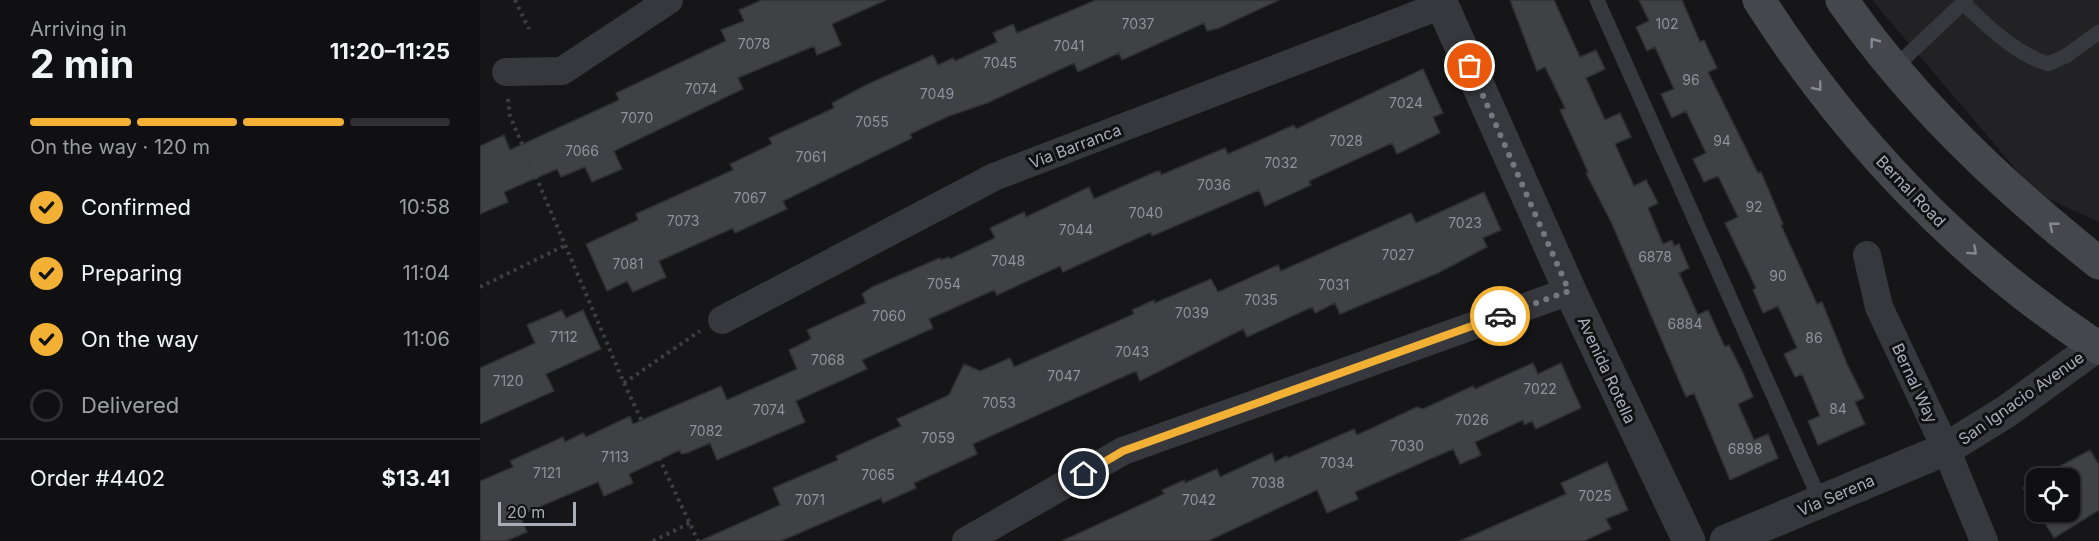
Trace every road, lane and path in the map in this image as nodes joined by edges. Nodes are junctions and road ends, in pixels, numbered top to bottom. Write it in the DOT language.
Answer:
graph roads {
  1 [pos="515,0"];
  2 [pos="669,0"];
  3 [pos="1597,0"];
  4 [pos="1759,0"];
  5 [pos="1842,0"];
  6 [pos="1964,2"];
  7 [pos="1441,3"];
  8 [pos="528,29"];
  9 [pos="2099,32"];
  10 [pos="1894,68"];
  11 [pos="506,72"];
  12 [pos="564,246"];
  13 [pos="1867,255"];
  14 [pos="2099,263"];
  15 [pos="480,287"];
  16 [pos="1569,291"];
  17 [pos="722,320"];
  18 [pos="2098,345"];
  19 [pos="624,383"];
  20 [pos="1946,449"];
  21 [pos="1821,502"];
  22 [pos="690,523"];
  23 [pos="653,541"];
  24 [pos="698,541"];
  25 [pos="966,541"];
  26 [pos="1689,541"];
  27 [pos="1726,541"];
  28 [pos="1984,541"];
  1 -- 8 [label="path"];
  2 -- 11 [label="street"];
  3 -- 21 [label="lane"];
  4 -- 18 [label="main road, Bernal Road, one-way"];
  10 -- 5 [label="main road, one-way"];
  6 -- 9 [label="lane"];
  6 -- 10 [label="lane"];
  7 -- 16 [label="street, Avenida Rotella"];
  7 -- 17 [label="street, Via Barranca"];
  14 -- 10 [label="main road, one-way"];
  11 -- 12 [label="path"];
  12 -- 15 [label="path"];
  12 -- 19 [label="path"];
  13 -- 20 [label="street, Bernal Way"];
  16 -- 25 [label="street"];
  16 -- 26 [label="street, Avenida Rotella"];
  17 -- 19 [label="path"];
  18 -- 20 [label="street, San Ignacio Avenue"];
  19 -- 22 [label="path"];
  20 -- 21 [label="street, Via Serena"];
  20 -- 28 [label="street, Bernal Way"];
  21 -- 27 [label="street, Via Serena"];
  22 -- 23 [label="path"];
  22 -- 24 [label="path"];
}
